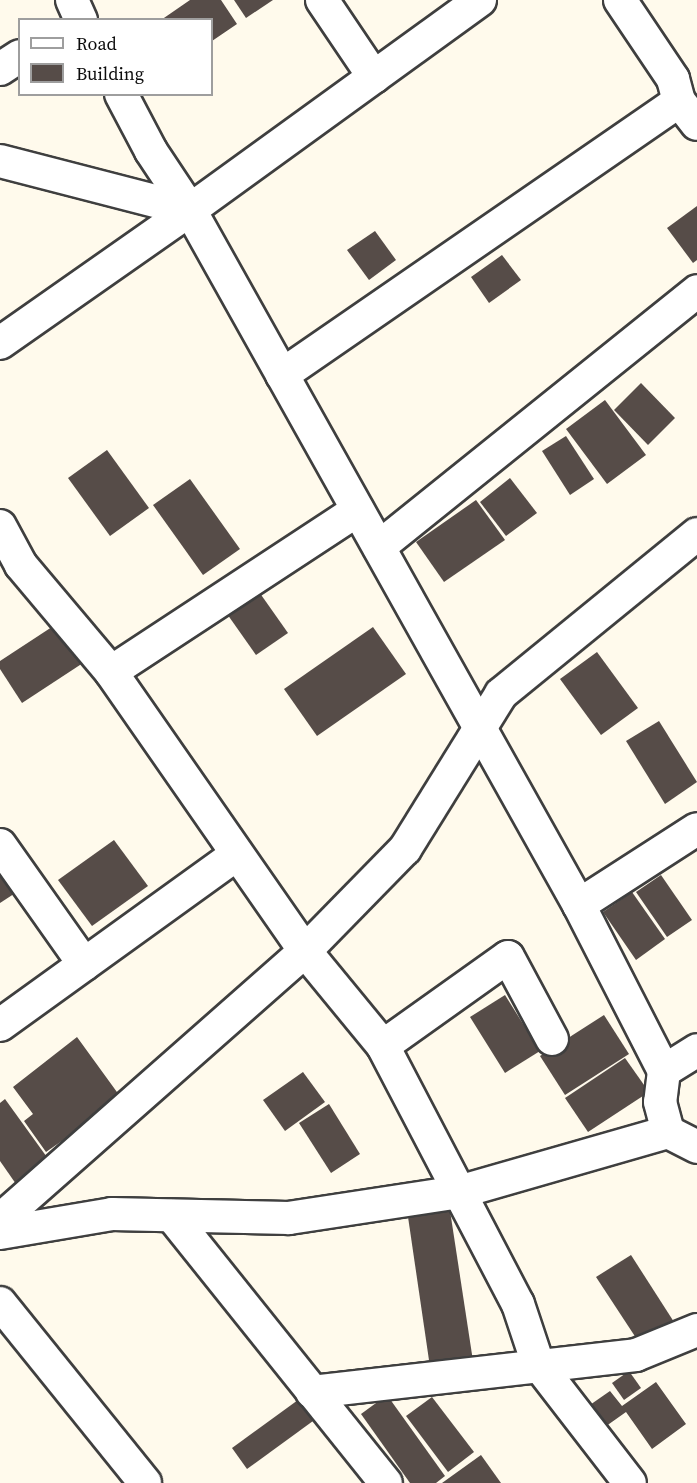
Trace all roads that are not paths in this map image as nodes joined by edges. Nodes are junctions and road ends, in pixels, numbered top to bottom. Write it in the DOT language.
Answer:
graph roads {
  1 [pos="322,0"];
  2 [pos="480,0"];
  3 [pos="620,0"];
  4 [pos="18,57"];
  5 [pos="0,69"];
  6 [pos="374,77"];
  7 [pos="122,96"];
  8 [pos="688,113"];
  9 [pos="0,161"];
  10 [pos="190,210"];
  11 [pos="697,291"];
  12 [pos="0,343"];
  13 [pos="282,375"];
  14 [pos="358,510"];
  15 [pos="0,526"];
  16 [pos="697,534"];
  17 [pos="379,547"];
  18 [pos="11,572"];
  19 [pos="111,672"];
  20 [pos="479,728"];
  21 [pos="697,829"];
  22 [pos="0,845"];
  23 [pos="237,854"];
  24 [pos="579,905"];
  25 [pos="305,951"];
  26 [pos="84,964"];
  27 [pos="0,1025"];
  28 [pos="552,1039"];
  29 [pos="383,1046"];
  30 [pos="697,1050"];
  31 [pos="664,1071"];
  32 [pos="668,1132"];
  33 [pos="697,1147"];
  34 [pos="459,1192"];
  35 [pos="172,1216"];
  36 [pos="0,1220"];
  37 [pos="0,1233"];
  38 [pos="0,1303"];
  39 [pos="697,1330"];
  40 [pos="538,1365"];
  41 [pos="312,1392"];
  42 [pos="145,1483"];
  43 [pos="386,1483"];
  44 [pos="630,1483"];
  1 -- 6 [label="street"];
  2 -- 6 [label="street"];
  3 -- 8 [label="street"];
  4 -- 5 [label="street"];
  6 -- 10 [label="street"];
  7 -- 10 [label="street"];
  8 -- 13 [label="street"];
  9 -- 10 [label="street"];
  10 -- 12 [label="street"];
  10 -- 13 [label="street"];
  11 -- 17 [label="street"];
  13 -- 14 [label="street"];
  14 -- 17 [label="street"];
  14 -- 19 [label="street"];
  15 -- 18 [label="street"];
  16 -- 20 [label="street"];
  17 -- 20 [label="street"];
  18 -- 19 [label="street"];
  19 -- 23 [label="street"];
  20 -- 24 [label="street"];
  20 -- 25 [label="street"];
  21 -- 24 [label="street"];
  22 -- 26 [label="street"];
  23 -- 25 [label="street"];
  23 -- 26 [label="street"];
  24 -- 31 [label="street"];
  25 -- 29 [label="street"];
  25 -- 36 [label="street"];
  26 -- 27 [label="street"];
  28 -- 29 [label="street"];
  29 -- 34 [label="street"];
  30 -- 31 [label="street"];
  31 -- 32 [label="street"];
  32 -- 33 [label="street"];
  32 -- 34 [label="street"];
  34 -- 35 [label="street"];
  34 -- 40 [label="street"];
  35 -- 37 [label="street"];
  35 -- 41 [label="street"];
  38 -- 42 [label="street"];
  39 -- 40 [label="street"];
  40 -- 41 [label="street"];
  40 -- 44 [label="street"];
  41 -- 43 [label="street"];
}
